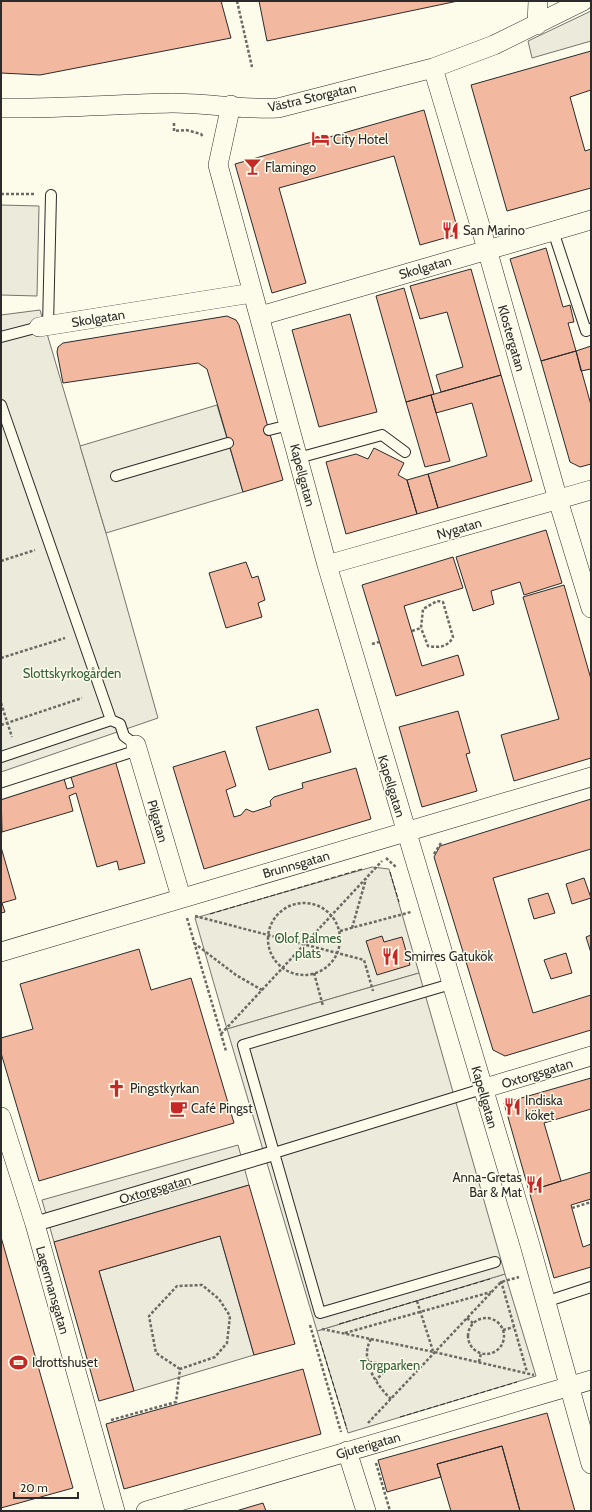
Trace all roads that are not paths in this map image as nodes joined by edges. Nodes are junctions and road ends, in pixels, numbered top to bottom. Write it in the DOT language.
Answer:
graph roads {
  1 [pos="538,1"];
  2 [pos="583,1"];
  3 [pos="537,25"];
  4 [pos="432,68"];
  5 [pos="231,105"];
  6 [pos="1,108"];
  7 [pos="51,194"];
  8 [pos="591,220"];
  9 [pos="553,231"];
  10 [pos="488,249"];
  11 [pos="252,293"];
  12 [pos="260,316"];
  13 [pos="44,326"];
  14 [pos="591,329"];
  15 [pos="1,337"];
  16 [pos="1,405"];
  17 [pos="289,424"];
  18 [pos="269,430"];
  19 [pos="228,443"];
  20 [pos="405,452"];
  21 [pos="298,458"];
  22 [pos="116,476"];
  23 [pos="591,490"];
  24 [pos="558,500"];
  25 [pos="327,565"];
  26 [pos="591,608"];
  27 [pos="111,720"];
  28 [pos="137,747"];
  29 [pos="1,757"];
  30 [pos="591,777"];
  31 [pos="1,794"];
  32 [pos="406,832"];
  33 [pos="181,897"];
  34 [pos="1,952"];
  35 [pos="451,984"];
  36 [pos="591,1056"];
  37 [pos="482,1089"];
  38 [pos="2,1125"];
  39 [pos="274,1153"];
  40 [pos="35,1224"];
  41 [pos="495,1262"];
  42 [pos="591,1287"];
  43 [pos="545,1302"];
  44 [pos="591,1380"];
  45 [pos="569,1386"];
  46 [pos="347,1452"];
  47 [pos="591,1464"];
  48 [pos="115,1511"];
  49 [pos="146,1511"];
  50 [pos="366,1511"];
  1 -- 3 [label="street"];
  2 -- 3 [label="street, Västra Storgatan"];
  3 -- 4 [label="street, Västra Storgatan"];
  4 -- 5 [label="street, Västra Storgatan"];
  4 -- 10 [label="street, Klostergatan"];
  5 -- 6 [label="street, Västra Storgatan"];
  5 -- 11 [label="street, Kapellgatan"];
  7 -- 13 [label="lane"];
  8 -- 9 [label="street, Skolgatan"];
  9 -- 10 [label="street, Skolgatan"];
  9 -- 14 [label="lane"];
  10 -- 12 [label="street, Skolgatan"];
  10 -- 24 [label="street, Klostergatan"];
  11 -- 12 [label="street, Kapellgatan"];
  11 -- 13 [label="street, Skolgatan"];
  12 -- 17 [label="street, Kapellgatan"];
  13 -- 15 [label="lane"];
  16 -- 27 [label="lane"];
  17 -- 18 [label="lane"];
  17 -- 21 [label="street, Kapellgatan"];
  19 -- 22 [label="lane"];
  20 -- 21 [label="lane"];
  21 -- 25 [label="street, Kapellgatan"];
  23 -- 24 [label="street, Nygatan"];
  24 -- 25 [label="street, Nygatan"];
  24 -- 26 [label="street, Klostergatan"];
  25 -- 32 [label="street, Kapellgatan"];
  27 -- 28 [label="lane"];
  27 -- 29 [label="lane"];
  28 -- 31 [label="lane"];
  28 -- 33 [label="street, Pilgatan"];
  30 -- 32 [label="street, Brunnsgatan"];
  32 -- 33 [label="street, Brunnsgatan"];
  32 -- 35 [label="street, Kapellgatan"];
  33 -- 34 [label="street, Brunnsgatan"];
  35 -- 37 [label="street, Kapellgatan"];
  35 -- 39 [label="lane"];
  36 -- 37 [label="street, Oxtorgsgatan"];
  37 -- 39 [label="lane"];
  37 -- 43 [label="street, Kapellgatan"];
  38 -- 40 [label="street, Lagermansgatan"];
  39 -- 40 [label="street, Oxtorgsgatan"];
  39 -- 41 [label="lane"];
  40 -- 48 [label="street, Lagermansgatan"];
  42 -- 43 [label="lane"];
  43 -- 45 [label="street, Kapellgatan"];
  44 -- 45 [label="street, Gjuterigatan"];
  45 -- 46 [label="street, Gjuterigatan"];
  45 -- 47 [label="street, Kapellgatan"];
  46 -- 49 [label="street, Gjuterigatan"];
  46 -- 50 [label="street"];
}
